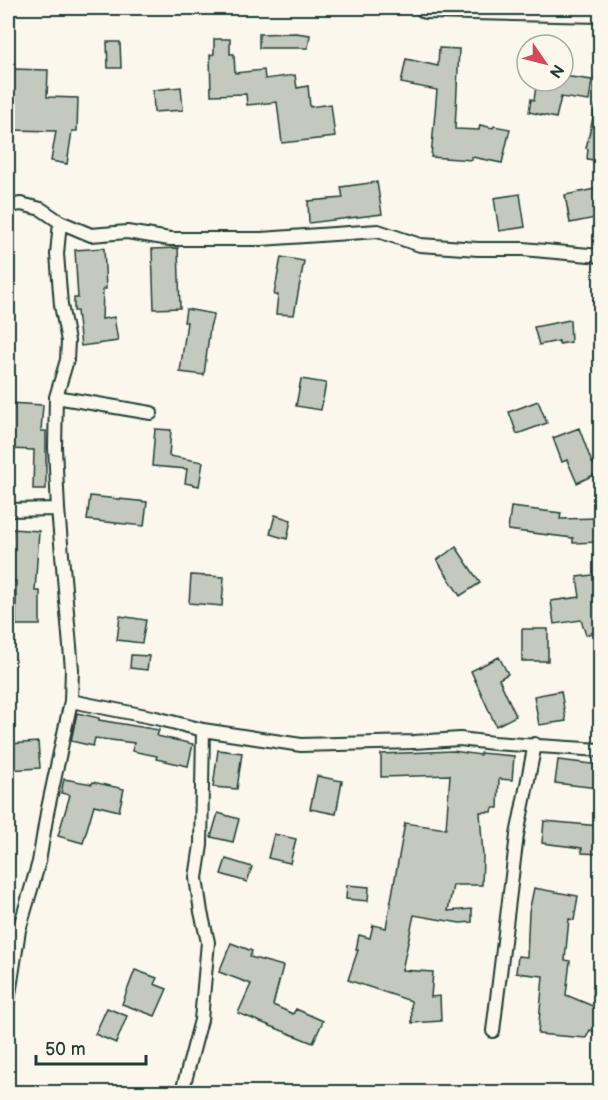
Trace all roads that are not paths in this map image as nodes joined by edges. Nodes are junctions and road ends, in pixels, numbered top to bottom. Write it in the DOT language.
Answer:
graph roads {
  1 [pos="426,8"];
  2 [pos="600,12"];
  3 [pos="8,206"];
  4 [pos="60,222"];
  5 [pos="600,256"];
  6 [pos="56,397"];
  7 [pos="151,413"];
  8 [pos="58,509"];
  9 [pos="8,510"];
  10 [pos="71,700"];
  11 [pos="203,730"];
  12 [pos="535,744"];
  13 [pos="600,750"];
  14 [pos="8,1001"];
  15 [pos="493,1031"];
  16 [pos="183,1092"];
  1 -- 2 [label="main road"];
  3 -- 4 [label="street"];
  4 -- 5 [label="street"];
  4 -- 6 [label="street"];
  6 -- 7 [label="street"];
  6 -- 8 [label="street"];
  8 -- 9 [label="street"];
  8 -- 10 [label="street"];
  10 -- 11 [label="street"];
  10 -- 14 [label="street"];
  11 -- 12 [label="street"];
  11 -- 16 [label="street"];
  12 -- 13 [label="street"];
  12 -- 15 [label="street"];
}
